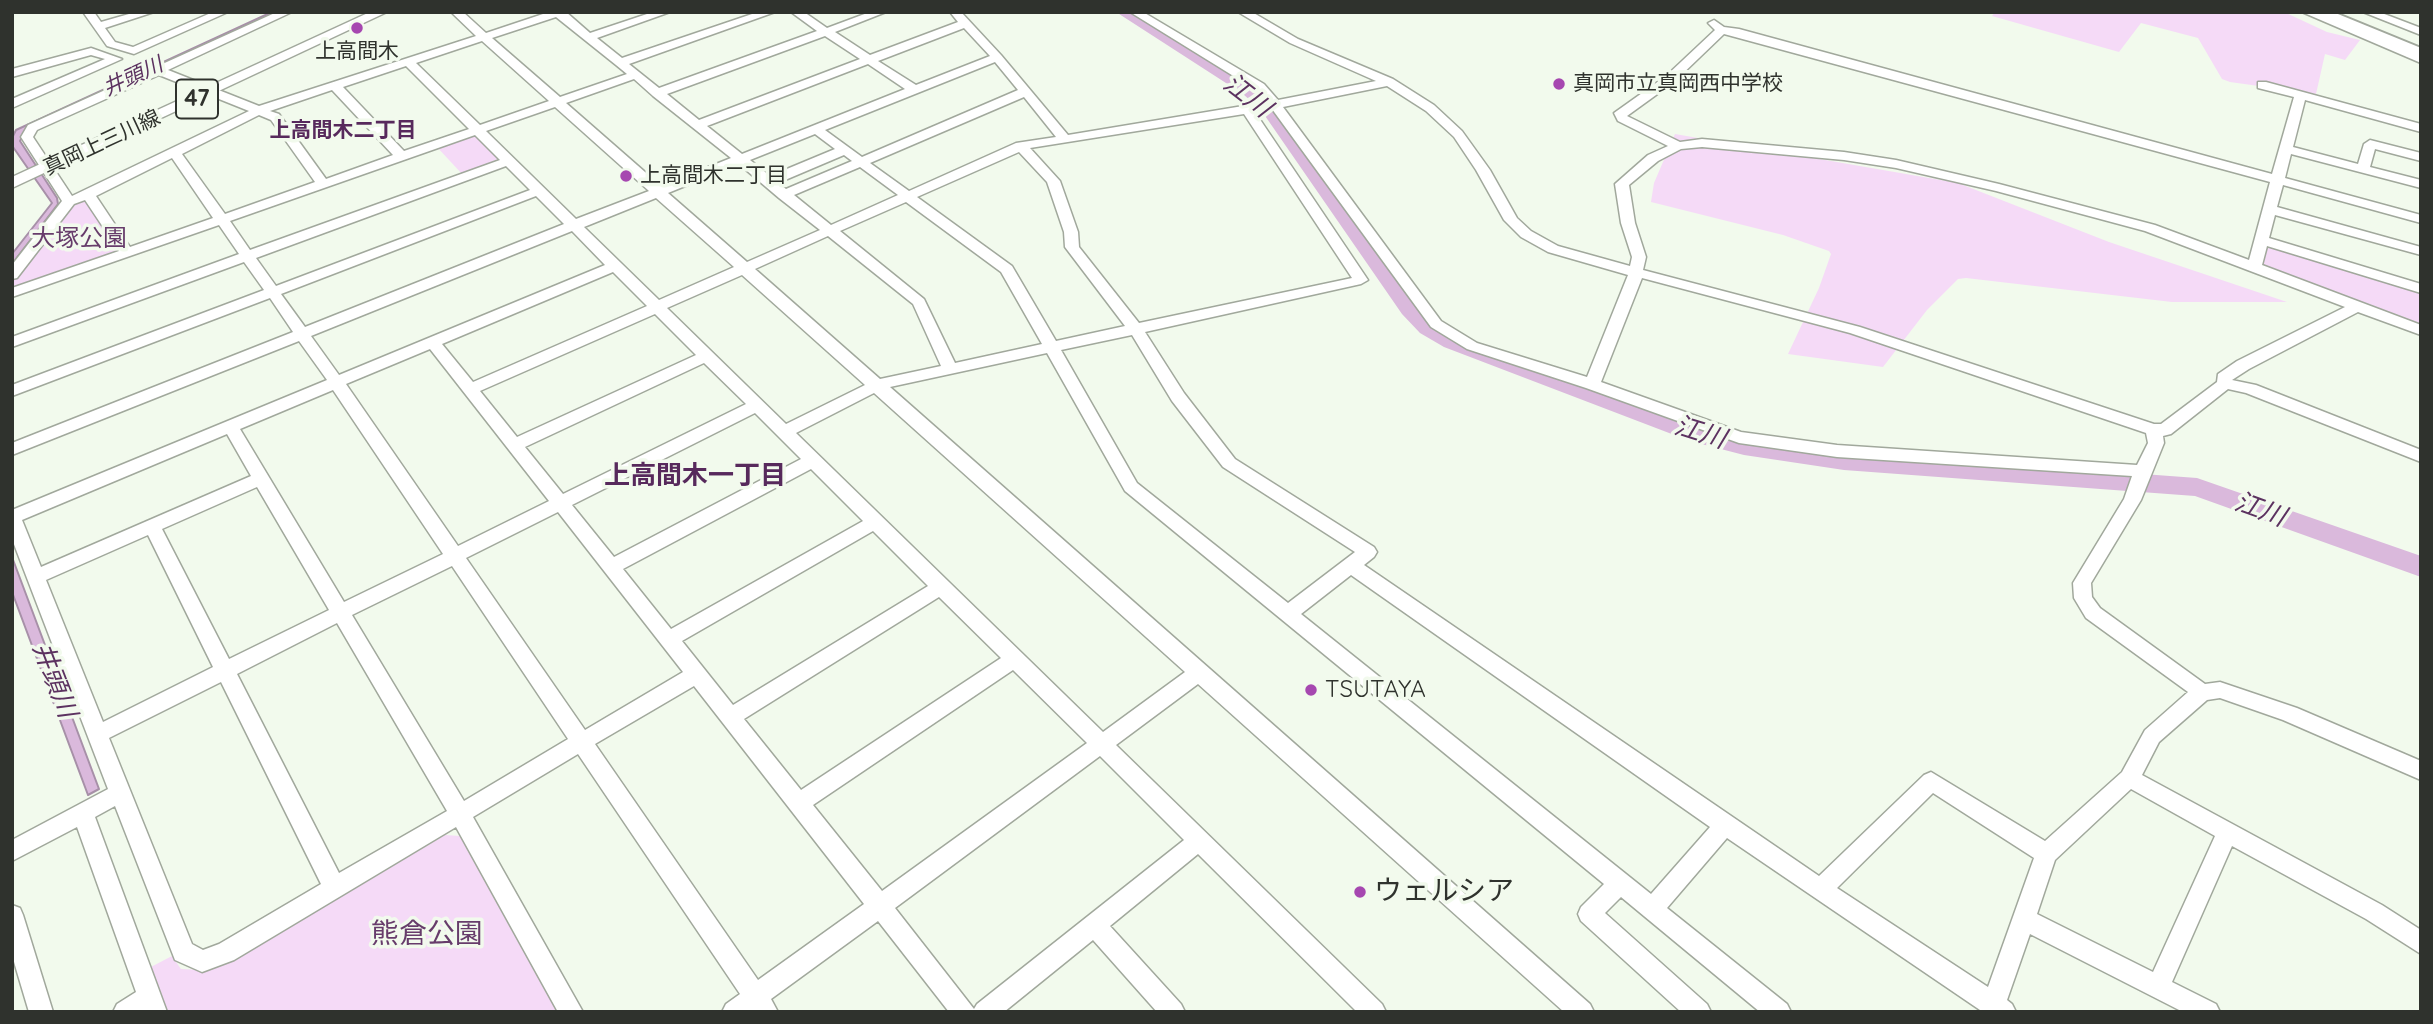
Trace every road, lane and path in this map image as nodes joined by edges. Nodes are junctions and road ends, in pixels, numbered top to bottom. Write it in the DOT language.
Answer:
graph roads {
  1 [pos="88,12"];
  2 [pos="149,12"];
  3 [pos="223,12"];
  4 [pos="287,12"];
  5 [pos="367,12"];
  6 [pos="381,12"];
  7 [pos="456,12"];
  8 [pos="665,12"];
  9 [pos="770,12"];
  10 [pos="796,12"];
  11 [pos="881,12"];
  12 [pos="955,12"];
  13 [pos="1135,12"];
  14 [pos="1244,12"];
  15 [pos="2307,12"];
  16 [pos="2319,12"];
  17 [pos="2329,12"];
  18 [pos="2344,12"];
  19 [pos="2353,12"];
  20 [pos="2368,12"];
  21 [pos="558,13"];
  22 [pos="967,23"];
  23 [pos="98,26"];
  24 [pos="827,32"];
  25 [pos="2421,32"];
  26 [pos="484,37"];
  27 [pos="588,37"];
  28 [pos="2421,40"];
  29 [pos="2421,52"];
  30 [pos="997,57"];
  31 [pos="869,60"];
  32 [pos="2421,60"];
  33 [pos="407,61"];
  34 [pos="620,63"];
  35 [pos="157,70"];
  36 [pos="12,73"];
  37 [pos="635,75"];
  38 [pos="1390,82"];
  39 [pos="334,85"];
  40 [pos="2262,85"];
  41 [pos="209,90"];
  42 [pos="915,90"];
  43 [pos="1025,92"];
  44 [pos="657,93"];
  45 [pos="2300,96"];
  46 [pos="557,102"];
  47 [pos="12,104"];
  48 [pos="1276,105"];
  49 [pos="260,110"];
  50 [pos="1247,110"];
  51 [pos="697,125"];
  52 [pos="2421,128"];
  53 [pos="477,130"];
  54 [pos="816,130"];
  55 [pos="1065,139"];
  56 [pos="1021,146"];
  57 [pos="1678,146"];
  58 [pos="2286,149"];
  59 [pos="845,150"];
  60 [pos="174,152"];
  61 [pos="402,157"];
  62 [pos="2421,157"];
  63 [pos="740,160"];
  64 [pos="508,161"];
  65 [pos="861,162"];
  66 [pos="46,165"];
  67 [pos="2363,169"];
  68 [pos="12,176"];
  69 [pos="2276,179"];
  70 [pos="768,182"];
  71 [pos="12,183"];
  72 [pos="323,184"];
  73 [pos="2421,184"];
  74 [pos="538,191"];
  75 [pos="659,192"];
  76 [pos="88,195"];
  77 [pos="784,195"];
  78 [pos="906,196"];
  79 [pos="69,201"];
  80 [pos="2268,209"];
  81 [pos="2421,219"];
  82 [pos="222,220"];
  83 [pos="576,225"];
  84 [pos="827,230"];
  85 [pos="2262,240"];
  86 [pos="2421,251"];
  87 [pos="127,253"];
  88 [pos="248,256"];
  89 [pos="617,265"];
  90 [pos="742,267"];
  91 [pos="2254,267"];
  92 [pos="1636,273"];
  93 [pos="12,275"];
  94 [pos="2421,289"];
  95 [pos="12,293"];
  96 [pos="274,293"];
  97 [pos="657,305"];
  98 [pos="2358,306"];
  99 [pos="2421,330"];
  100 [pos="1136,331"];
  101 [pos="303,334"];
  102 [pos="12,342"];
  103 [pos="433,342"];
  104 [pos="1051,348"];
  105 [pos="708,355"];
  106 [pos="951,369"];
  107 [pos="336,382"];
  108 [pos="1592,384"];
  109 [pos="2227,384"];
  110 [pos="877,385"];
  111 [pos="471,388"];
  112 [pos="12,391"];
  113 [pos="758,405"];
  114 [pos="230,426"];
  115 [pos="2153,430"];
  116 [pos="785,431"];
  117 [pos="516,444"];
  118 [pos="12,449"];
  119 [pos="2421,456"];
  120 [pos="814,460"];
  121 [pos="2142,471"];
  122 [pos="261,478"];
  123 [pos="563,503"];
  124 [pos="13,516"];
  125 [pos="876,521"];
  126 [pos="152,526"];
  127 [pos="456,556"];
  128 [pos="1350,565"];
  129 [pos="613,566"];
  130 [pos="36,577"];
  131 [pos="942,586"];
  132 [pos="341,614"];
  133 [pos="1287,614"];
  134 [pos="668,640"];
  135 [pos="1015,658"];
  136 [pos="224,672"];
  137 [pos="1200,672"];
  138 [pos="695,675"];
  139 [pos="2202,692"];
  140 [pos="729,718"];
  141 [pos="99,733"];
  142 [pos="583,741"];
  143 [pos="1103,745"];
  144 [pos="2421,771"];
  145 [pos="2129,778"];
  146 [pos="120,793"];
  147 [pos="798,804"];
  148 [pos="83,813"];
  149 [pos="460,814"];
  150 [pos="1725,825"];
  151 [pos="2227,833"];
  152 [pos="1200,840"];
  153 [pos="12,851"];
  154 [pos="2046,854"];
  155 [pos="1619,884"];
  156 [pos="335,888"];
  157 [pos="1820,890"];
  158 [pos="879,906"];
  159 [pos="1651,909"];
  160 [pos="12,915"];
  161 [pos="2024,919"];
  162 [pos="1094,925"];
  163 [pos="2421,943"];
  164 [pos="2159,985"];
  165 [pos="152,1004"];
  166 [pos="761,1004"];
  167 [pos="1996,1010"];
  168 [pos="41,1012"];
  169 [pos="125,1012"];
  170 [pos="571,1012"];
  171 [pos="734,1012"];
  172 [pos="964,1012"];
  173 [pos="985,1012"];
  174 [pos="1173,1012"];
  175 [pos="1374,1012"];
  176 [pos="1582,1012"];
  177 [pos="1699,1012"];
  178 [pos="1779,1012"];
  179 [pos="2208,1012"];
  1 -- 23 [label="street"];
  2 -- 23 [label="street"];
  3 -- 23 [label="street"];
  4 -- 35 [label="street"];
  5 -- 41 [label="main road, 真岡上三川線 / 47"];
  6 -- 41 [label="main road, 真岡上三川線 / 47"];
  7 -- 26 [label="street"];
  8 -- 27 [label="street"];
  9 -- 34 [label="street"];
  10 -- 24 [label="street"];
  11 -- 24 [label="street"];
  12 -- 22 [label="street"];
  13 -- 48 [label="street"];
  14 -- 38 [label="street"];
  15 -- 32 [label="street"];
  16 -- 29 [label="highway"];
  17 -- 29 [label="highway"];
  18 -- 28 [label="highway"];
  19 -- 28 [label="highway"];
  20 -- 25 [label="street"];
  21 -- 26 [label="street"];
  21 -- 27 [label="street"];
  22 -- 30 [label="street"];
  22 -- 31 [label="street"];
  24 -- 31 [label="street"];
  24 -- 44 [label="street"];
  26 -- 33 [label="street"];
  26 -- 46 [label="street"];
  27 -- 34 [label="street"];
  30 -- 42 [label="street"];
  30 -- 43 [label="street"];
  31 -- 42 [label="street"];
  31 -- 51 [label="street"];
  33 -- 39 [label="street"];
  33 -- 53 [label="street"];
  34 -- 37 [label="street"];
  35 -- 41 [label="street"];
  35 -- 66 [label="street"];
  36 -- 47 [label="street"];
  37 -- 44 [label="street"];
  37 -- 46 [label="street"];
  38 -- 48 [label="street"];
  38 -- 92 [label="street"];
  39 -- 49 [label="street"];
  39 -- 61 [label="street"];
  40 -- 45 [label="street"];
  41 -- 49 [label="street"];
  41 -- 66 [label="main road, 真岡上三川線 / 47"];
  42 -- 54 [label="street"];
  43 -- 55 [label="street"];
  43 -- 65 [label="street"];
  44 -- 51 [label="street"];
  45 -- 52 [label="street"];
  45 -- 58 [label="street"];
  46 -- 53 [label="street"];
  46 -- 75 [label="street"];
  48 -- 50 [label="street"];
  48 -- 108 [label="street"];
  49 -- 60 [label="street"];
  49 -- 72 [label="street"];
  50 -- 55 [label="street"];
  50 -- 100 [label="street"];
  51 -- 63 [label="street"];
  53 -- 61 [label="street"];
  53 -- 64 [label="street"];
  54 -- 59 [label="street"];
  54 -- 63 [label="street"];
  55 -- 56 [label="street"];
  56 -- 78 [label="street"];
  56 -- 100 [label="street"];
  57 -- 69 [label="street"];
  57 -- 91 [label="street"];
  57 -- 92 [label="street"];
  58 -- 67 [label="street"];
  58 -- 69 [label="street"];
  59 -- 65 [label="street"];
  59 -- 70 [label="street"];
  60 -- 76 [label="street"];
  60 -- 82 [label="street"];
  61 -- 72 [label="street"];
  62 -- 67 [label="street"];
  63 -- 70 [label="street"];
  63 -- 75 [label="street"];
  64 -- 74 [label="street"];
  64 -- 88 [label="street"];
  65 -- 77 [label="street"];
  65 -- 78 [label="street"];
  66 -- 68 [label="main road, 真岡上三川線 / 47"];
  66 -- 71 [label="main road, 真岡上三川線 / 47"];
  66 -- 79 [label="street"];
  67 -- 73 [label="street"];
  69 -- 80 [label="street"];
  69 -- 81 [label="street"];
  70 -- 77 [label="street"];
  72 -- 82 [label="street"];
  74 -- 83 [label="street"];
  74 -- 96 [label="street"];
  75 -- 83 [label="street"];
  75 -- 90 [label="street"];
  76 -- 79 [label="street"];
  76 -- 87 [label="street"];
  77 -- 84 [label="street"];
  78 -- 84 [label="street"];
  78 -- 104 [label="street"];
  79 -- 93 [label="street"];
  80 -- 85 [label="street"];
  80 -- 86 [label="street"];
  82 -- 87 [label="street"];
  82 -- 88 [label="street"];
  83 -- 89 [label="street"];
  83 -- 101 [label="street"];
  84 -- 90 [label="street"];
  84 -- 106 [label="street"];
  85 -- 91 [label="street"];
  85 -- 94 [label="street"];
  87 -- 95 [label="street"];
  88 -- 96 [label="street"];
  88 -- 102 [label="street"];
  89 -- 97 [label="street"];
  89 -- 103 [label="street"];
  90 -- 97 [label="street"];
  90 -- 110 [label="street"];
  91 -- 98 [label="street"];
  92 -- 108 [label="street"];
  92 -- 115 [label="street"];
  96 -- 101 [label="street"];
  96 -- 112 [label="street"];
  97 -- 105 [label="street"];
  97 -- 111 [label="street"];
  98 -- 99 [label="street"];
  98 -- 109 [label="street"];
  100 -- 104 [label="street"];
  100 -- 128 [label="street"];
  101 -- 107 [label="street"];
  101 -- 118 [label="street"];
  103 -- 107 [label="street"];
  103 -- 111 [label="street"];
  104 -- 106 [label="street"];
  104 -- 133 [label="street"];
  105 -- 113 [label="street"];
  105 -- 117 [label="street"];
  106 -- 110 [label="street"];
  107 -- 114 [label="street"];
  107 -- 127 [label="street"];
  108 -- 121 [label="street"];
  109 -- 115 [label="street"];
  109 -- 119 [label="street"];
  110 -- 116 [label="street"];
  110 -- 137 [label="street"];
  111 -- 117 [label="street"];
  113 -- 116 [label="street"];
  113 -- 123 [label="street"];
  114 -- 122 [label="street"];
  114 -- 124 [label="street"];
  115 -- 121 [label="street"];
  116 -- 120 [label="street"];
  117 -- 123 [label="street"];
  120 -- 125 [label="street"];
  120 -- 129 [label="street"];
  121 -- 139 [label="street"];
  122 -- 126 [label="street"];
  122 -- 132 [label="street"];
  123 -- 127 [label="street"];
  123 -- 129 [label="street"];
  124 -- 130 [label="street"];
  125 -- 131 [label="street"];
  125 -- 134 [label="street"];
  126 -- 130 [label="street"];
  126 -- 136 [label="street"];
  127 -- 132 [label="street"];
  127 -- 142 [label="street"];
  128 -- 133 [label="street"];
  128 -- 150 [label="street"];
  129 -- 134 [label="street"];
  130 -- 141 [label="street"];
  131 -- 135 [label="street"];
  131 -- 140 [label="street"];
  132 -- 136 [label="street"];
  132 -- 149 [label="street"];
  133 -- 155 [label="street"];
  134 -- 138 [label="street"];
  135 -- 143 [label="street"];
  135 -- 147 [label="street"];
  136 -- 141 [label="street"];
  136 -- 156 [label="street"];
  137 -- 143 [label="street"];
  137 -- 176 [label="street"];
  138 -- 140 [label="street"];
  138 -- 142 [label="street"];
  139 -- 144 [label="street"];
  139 -- 145 [label="street"];
  140 -- 147 [label="street"];
  141 -- 146 [label="street"];
  142 -- 149 [label="street"];
  142 -- 166 [label="street"];
  143 -- 152 [label="street"];
  143 -- 158 [label="street"];
  145 -- 151 [label="street"];
  145 -- 154 [label="street"];
  146 -- 148 [label="street"];
  146 -- 156 [label="street"];
  147 -- 158 [label="street"];
  148 -- 153 [label="street"];
  148 -- 165 [label="street"];
  149 -- 156 [label="street"];
  149 -- 170 [label="street"];
  150 -- 157 [label="street"];
  150 -- 159 [label="street"];
  151 -- 163 [label="street"];
  151 -- 164 [label="street"];
  152 -- 162 [label="street"];
  152 -- 175 [label="street"];
  154 -- 157 [label="street"];
  154 -- 161 [label="street"];
  155 -- 159 [label="street"];
  155 -- 177 [label="street"];
  157 -- 167 [label="street"];
  158 -- 166 [label="street"];
  158 -- 172 [label="street"];
  159 -- 178 [label="street"];
  160 -- 168 [label="street"];
  161 -- 164 [label="street"];
  161 -- 167 [label="street"];
  162 -- 173 [label="street"];
  162 -- 174 [label="street"];
  164 -- 179 [label="street"];
  165 -- 169 [label="street"];
  166 -- 171 [label="street"];
}
